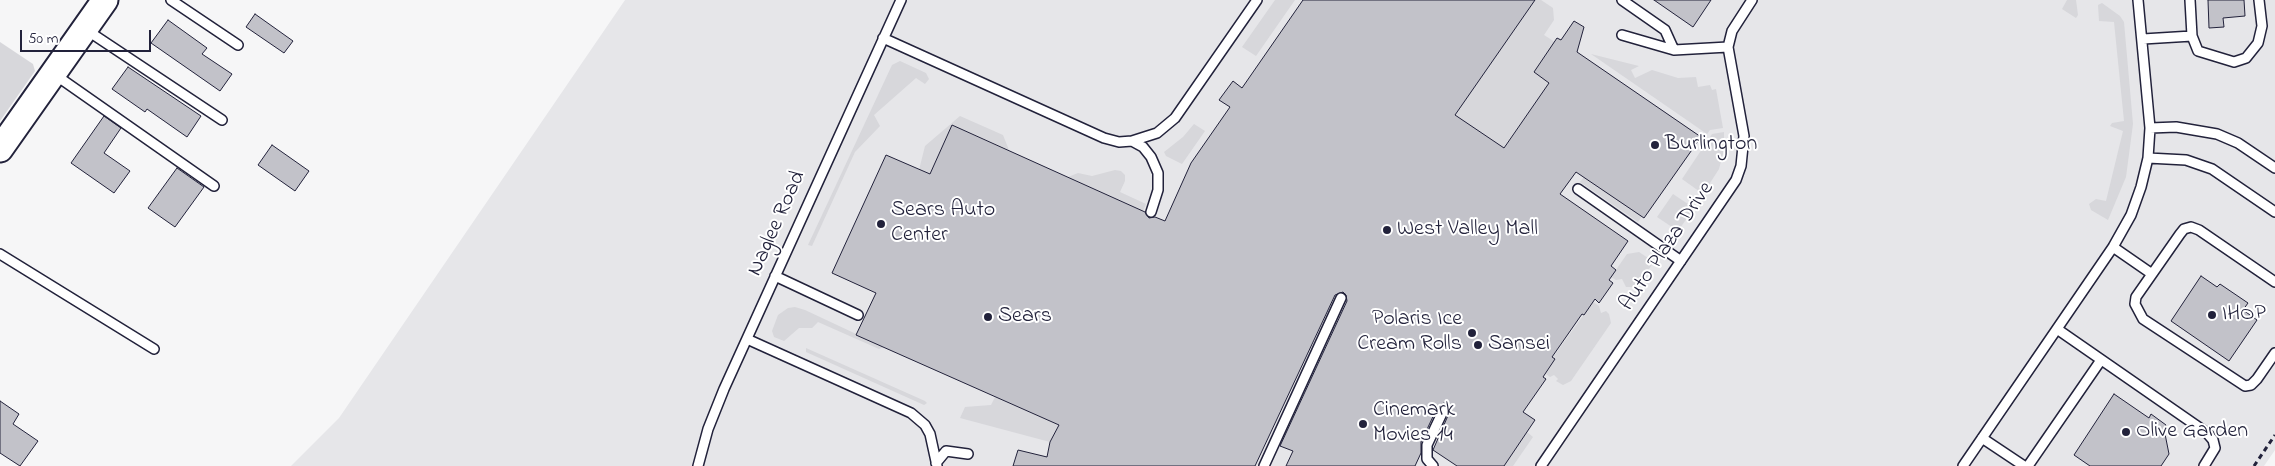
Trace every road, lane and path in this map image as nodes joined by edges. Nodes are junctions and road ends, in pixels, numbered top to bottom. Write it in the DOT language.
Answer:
graph roads {
  1 [pos="105,0"];
  2 [pos="171,0"];
  3 [pos="901,0"];
  4 [pos="1257,0"];
  5 [pos="1622,0"];
  6 [pos="1752,0"];
  7 [pos="2138,0"];
  8 [pos="2190,0"];
  9 [pos="2259,0"];
  10 [pos="85,28"];
  11 [pos="1622,35"];
  12 [pos="2192,36"];
  13 [pos="884,38"];
  14 [pos="2143,39"];
  15 [pos="238,45"];
  16 [pos="1728,47"];
  17 [pos="1674,50"];
  18 [pos="53,73"];
  19 [pos="222,120"];
  20 [pos="2150,128"];
  21 [pos="1132,142"];
  22 [pos="0,149"];
  23 [pos="2148,158"];
  24 [pos="2275,168"];
  25 [pos="214,186"];
  26 [pos="1578,189"];
  27 [pos="1151,212"];
  28 [pos="2275,212"];
  29 [pos="2113,247"];
  30 [pos="0,254"];
  31 [pos="1681,261"];
  32 [pos="2152,274"];
  33 [pos="775,276"];
  34 [pos="2275,282"];
  35 [pos="1341,298"];
  36 [pos="858,315"];
  37 [pos="2057,329"];
  38 [pos="747,338"];
  39 [pos="154,349"];
  40 [pos="2275,353"];
  41 [pos="2101,360"];
  42 [pos="1444,409"];
  43 [pos="2275,435"];
  44 [pos="1982,438"];
  45 [pos="968,454"];
  46 [pos="937,464"];
  47 [pos="698,466"];
  48 [pos="1264,466"];
  49 [pos="1432,466"];
  50 [pos="1541,466"];
  51 [pos="1963,466"];
  52 [pos="2026,466"];
  53 [pos="2204,466"];
  54 [pos="2254,466"];
  1 -- 10 [label="street"];
  2 -- 15 [label="lane"];
  3 -- 13 [label="lane, Naglee Road"];
  4 -- 21 [label="lane"];
  5 -- 17 [label="lane"];
  6 -- 16 [label="lane"];
  7 -- 14 [label="lane"];
  8 -- 12 [label="lane"];
  9 -- 12 [label="lane"];
  10 -- 18 [label="street"];
  10 -- 19 [label="lane"];
  11 -- 17 [label="lane"];
  12 -- 14 [label="lane"];
  13 -- 21 [label="lane"];
  13 -- 33 [label="lane, Naglee Road"];
  14 -- 20 [label="lane"];
  16 -- 17 [label="lane"];
  16 -- 31 [label="lane, Auto Plaza Drive"];
  18 -- 22 [label="street"];
  18 -- 25 [label="lane"];
  20 -- 23 [label="lane"];
  20 -- 24 [label="lane"];
  21 -- 27 [label="lane"];
  23 -- 28 [label="lane"];
  23 -- 29 [label="lane"];
  26 -- 31 [label="lane"];
  29 -- 32 [label="lane"];
  29 -- 37 [label="lane"];
  30 -- 39 [label="lane"];
  31 -- 50 [label="lane, Auto Plaza Drive"];
  32 -- 34 [label="lane"];
  32 -- 40 [label="lane"];
  33 -- 36 [label="lane"];
  33 -- 38 [label="lane, Naglee Road"];
  35 -- 48 [label="lane"];
  37 -- 41 [label="lane"];
  37 -- 44 [label="lane"];
  38 -- 46 [label="lane"];
  38 -- 47 [label="lane, Naglee Road"];
  41 -- 52 [label="lane"];
  41 -- 53 [label="lane"];
  42 -- 49 [label="lane"];
  43 -- 54 [label="path"];
  44 -- 51 [label="lane"];
  44 -- 52 [label="lane"];
  45 -- 46 [label="lane"];
}
